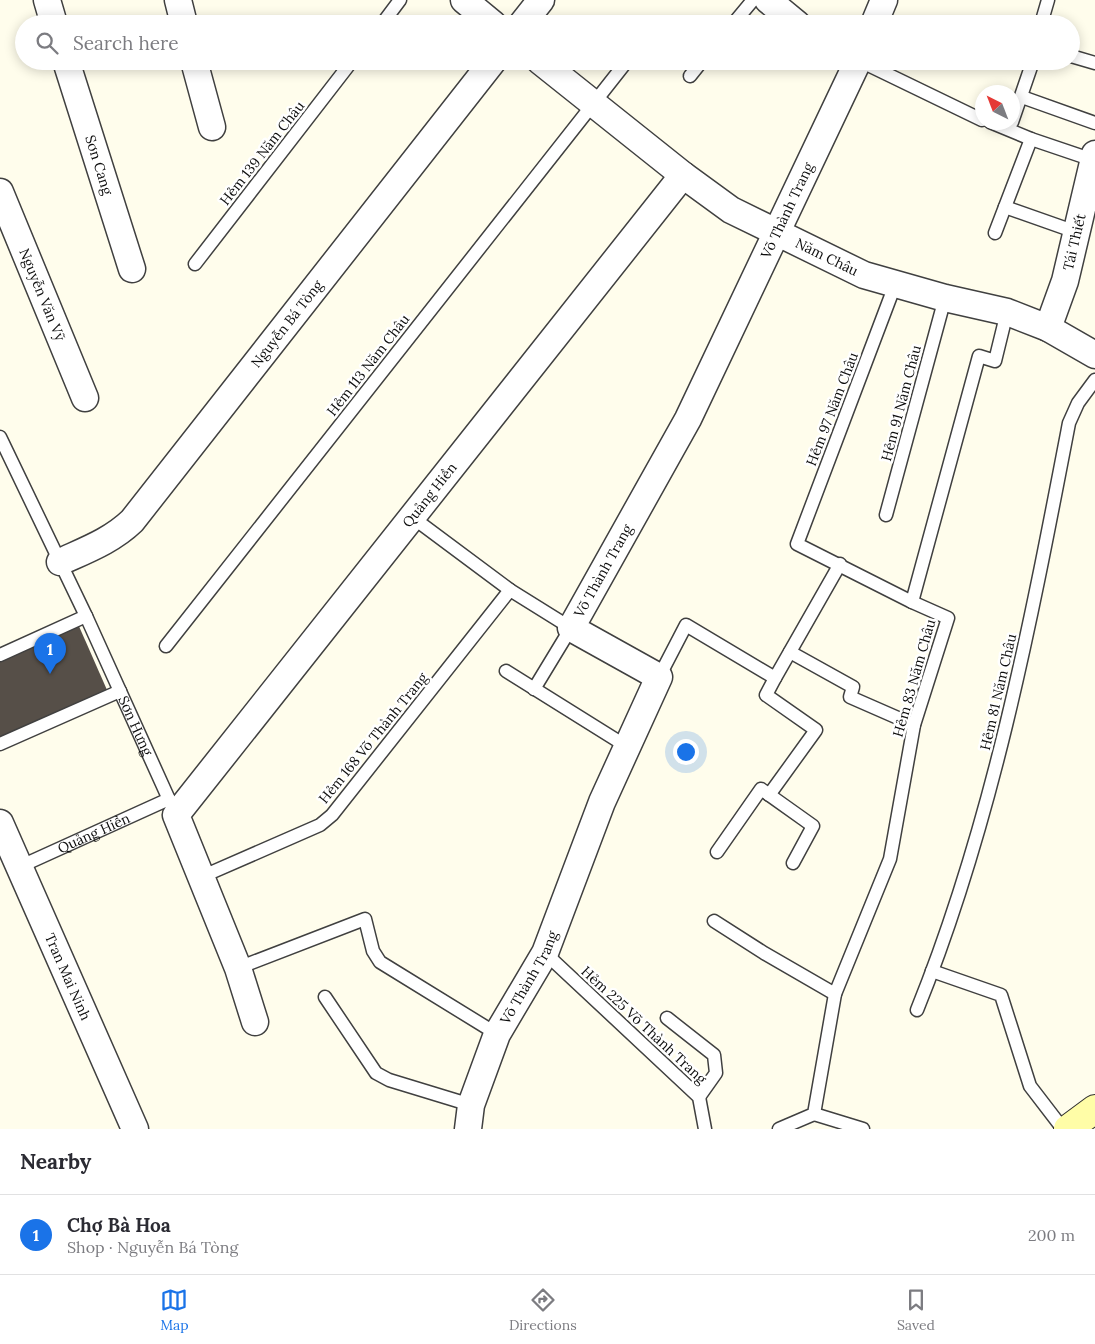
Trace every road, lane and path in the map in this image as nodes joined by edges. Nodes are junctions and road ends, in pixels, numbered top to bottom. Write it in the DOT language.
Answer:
graph roads {
  1 [pos="46,0"];
  2 [pos="178,0"];
  3 [pos="400,0"];
  4 [pos="464,0"];
  5 [pos="541,0"];
  6 [pos="753,0"];
  7 [pos="768,0"];
  8 [pos="884,0"];
  9 [pos="1048,0"];
  10 [pos="51,15"];
  11 [pos="182,15"];
  12 [pos="389,15"];
  13 [pos="482,15"];
  14 [pos="529,15"];
  15 [pos="741,15"];
  16 [pos="786,15"];
  17 [pos="878,15"];
  18 [pos="1044,15"];
  19 [pos="1080,59"];
  20 [pos="1095,63"];
  21 [pos="69,70"];
  22 [pos="196,70"];
  23 [pos="345,70"];
  24 [pos="486,70"];
  25 [pos="552,70"];
  26 [pos="620,70"];
  27 [pos="695,70"];
  28 [pos="855,70"];
  29 [pos="878,70"];
  30 [pos="1030,70"];
  31 [pos="690,76"];
  32 [pos="1022,97"];
  33 [pos="1020,102"];
  34 [pos="594,103"];
  35 [pos="975,117"];
  36 [pos="1095,123"];
  37 [pos="212,127"];
  38 [pos="1018,130"];
  39 [pos="1031,139"];
  40 [pos="1094,157"];
  41 [pos="683,175"];
  42 [pos="0,192"];
  43 [pos="1005,207"];
  44 [pos="1076,232"];
  45 [pos="995,233"];
  46 [pos="777,234"];
  47 [pos="195,264"];
  48 [pos="132,269"];
  49 [pos="895,285"];
  50 [pos="945,298"];
  51 [pos="1007,312"];
  52 [pos="1048,328"];
  53 [pos="1095,355"];
  54 [pos="1095,380"];
  55 [pos="85,398"];
  56 [pos="0,437"];
  57 [pos="886,515"];
  58 [pos="412,517"];
  59 [pos="60,562"];
  60 [pos="840,564"];
  61 [pos="510,590"];
  62 [pos="912,602"];
  63 [pos="86,616"];
  64 [pos="571,628"];
  65 [pos="166,646"];
  66 [pos="790,652"];
  67 [pos="0,655"];
  68 [pos="506,672"];
  69 [pos="660,677"];
  70 [pos="775,678"];
  71 [pos="534,689"];
  72 [pos="120,691"];
  73 [pos="914,725"];
  74 [pos="0,744"];
  75 [pos="626,746"];
  76 [pos="769,795"];
  77 [pos="172,807"];
  78 [pos="0,823"];
  79 [pos="717,852"];
  80 [pos="793,863"];
  81 [pos="19,867"];
  82 [pos="201,877"];
  83 [pos="714,921"];
  84 [pos="546,953"];
  85 [pos="238,968"];
  86 [pos="932,971"];
  87 [pos="835,994"];
  88 [pos="325,997"];
  89 [pos="917,1010"];
  90 [pos="667,1018"];
  91 [pos="254,1022"];
  92 [pos="497,1034"];
  93 [pos="699,1098"];
  94 [pos="1095,1109"];
  95 [pos="814,1114"];
  96 [pos="469,1117"];
  97 [pos="135,1129"];
  98 [pos="705,1129"];
  99 [pos="779,1129"];
  100 [pos="863,1129"];
  101 [pos="1063,1129"];
  102 [pos="1068,1129"];
  1 -- 10 [label="street"];
  2 -- 11 [label="street"];
  3 -- 12 [label="lane"];
  4 -- 13 [label="street"];
  5 -- 14 [label="street"];
  6 -- 15 [label="lane"];
  7 -- 16 [label="street"];
  8 -- 17 [label="street"];
  9 -- 18 [label="lane"];
  19 -- 20 [label="lane"];
  21 -- 48 [label="street, Sơn Cang"];
  22 -- 37 [label="street"];
  23 -- 47 [label="lane, Hẻm 139 Năm Châu"];
  24 -- 59 [label="street, Nguyễn Bá Tòng"];
  25 -- 34 [label="street, Năm Châu"];
  26 -- 34 [label="lane, Hẻm 113 Năm Châu"];
  27 -- 31 [label="lane"];
  28 -- 46 [label="street, Võ Thành Trang"];
  29 -- 35 [label="lane"];
  30 -- 32 [label="lane"];
  32 -- 33 [label="lane"];
  32 -- 36 [label="lane"];
  34 -- 41 [label="street, Năm Châu"];
  34 -- 65 [label="lane, Hẻm 113 Năm Châu"];
  38 -- 39 [label="lane"];
  39 -- 40 [label="lane"];
  39 -- 43 [label="lane"];
  40 -- 44 [label="street, Tái Thiết"];
  41 -- 46 [label="street, Năm Châu"];
  41 -- 58 [label="street, Quảng Hiền"];
  42 -- 55 [label="street, Nguyễn Văn Vỹ"];
  43 -- 44 [label="lane"];
  43 -- 45 [label="lane"];
  44 -- 52 [label="street, Tái Thiết"];
  46 -- 49 [label="street, Năm Châu"];
  46 -- 64 [label="street, Võ Thành Trang"];
  49 -- 50 [label="street, Năm Châu"];
  49 -- 60 [label="lane, Hẻm 97 Năm Châu"];
  50 -- 51 [label="street, Năm Châu"];
  50 -- 57 [label="lane, Hẻm 91 Năm Châu"];
  51 -- 52 [label="street, Năm Châu"];
  51 -- 62 [label="lane, Hẻm 83 Năm Châu"];
  52 -- 53 [label="street, Năm Châu"];
  54 -- 86 [label="lane, Hẻm 81 Năm Châu"];
  56 -- 59 [label="lane, Sơn Hưng"];
  58 -- 61 [label="lane"];
  58 -- 77 [label="street, Quảng Hiền"];
  59 -- 63 [label="lane, Sơn Hưng"];
  60 -- 62 [label="lane"];
  60 -- 66 [label="lane"];
  61 -- 64 [label="lane"];
  61 -- 82 [label="lane, Hẻm 168 Võ Thành Trang"];
  62 -- 73 [label="lane, Hẻm 83 Năm Châu"];
  63 -- 67 [label="lane"];
  63 -- 72 [label="lane, Sơn Hưng"];
  64 -- 69 [label="street, Võ Thành Trang"];
  64 -- 71 [label="lane"];
  66 -- 70 [label="lane"];
  66 -- 73 [label="lane"];
  68 -- 71 [label="lane"];
  69 -- 70 [label="lane"];
  69 -- 75 [label="street, Võ Thành Trang"];
  70 -- 76 [label="lane"];
  71 -- 75 [label="lane"];
  72 -- 74 [label="lane"];
  72 -- 77 [label="lane, Sơn Hưng"];
  73 -- 87 [label="lane, Hẻm 83 Năm Châu"];
  75 -- 84 [label="street, Võ Thành Trang"];
  76 -- 79 [label="lane"];
  76 -- 80 [label="lane"];
  77 -- 81 [label="lane, Quảng Hiền"];
  77 -- 82 [label="street, Sơn Hưng"];
  78 -- 81 [label="street, Tran Mai Ninh"];
  81 -- 97 [label="street, Tran Mai Ninh"];
  82 -- 85 [label="street, Sơn Hưng"];
  83 -- 87 [label="lane"];
  84 -- 92 [label="street, Võ Thành Trang"];
  84 -- 93 [label="lane, Hẻm 225 Võ Thành Trang"];
  85 -- 91 [label="street, Sơn Hưng"];
  85 -- 92 [label="lane"];
  86 -- 89 [label="lane, Hẻm 81 Năm Châu"];
  86 -- 101 [label="lane"];
  87 -- 95 [label="lane, Hẻm 83 Năm Châu"];
  88 -- 96 [label="lane"];
  90 -- 93 [label="lane"];
  92 -- 96 [label="street, Võ Thành Trang"];
  93 -- 98 [label="lane, Hẻm 225 Võ Thành Trang"];
  94 -- 102 [label="street"];
  95 -- 99 [label="lane"];
  95 -- 100 [label="lane"];
}
